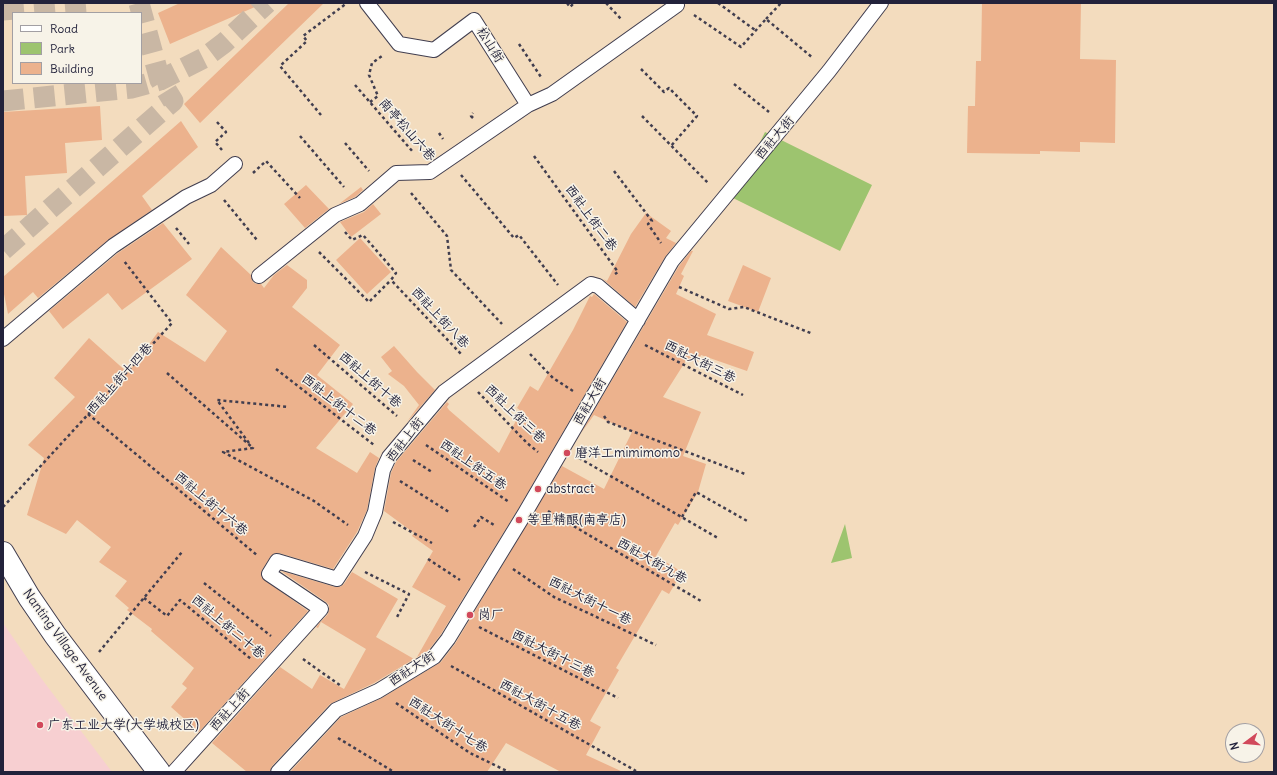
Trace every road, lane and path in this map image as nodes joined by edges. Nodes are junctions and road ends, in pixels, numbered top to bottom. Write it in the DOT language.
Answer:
graph roads {
  1 [pos="347,3"];
  2 [pos="367,3"];
  3 [pos="567,3"];
  4 [pos="574,3"];
  5 [pos="718,3"];
  6 [pos="781,3"];
  7 [pos="881,3"];
  8 [pos="677,5"];
  9 [pos="693,14"];
  10 [pos="766,19"];
  11 [pos="755,30"];
  12 [pos="519,44"];
  13 [pos="383,56"];
  14 [pos="641,69"];
  15 [pos="829,71"];
  16 [pos="734,84"];
  17 [pos="355,85"];
  18 [pos="552,94"];
  19 [pos="370,102"];
  20 [pos="528,105"];
  21 [pos="321,115"];
  22 [pos="642,116"];
  23 [pos="785,125"];
  24 [pos="300,136"];
  25 [pos="345,143"];
  26 [pos="671,146"];
  27 [pos="534,156"];
  28 [pos="234,164"];
  29 [pos="614,171"];
  30 [pos="430,172"];
  31 [pos="459,173"];
  32 [pos="211,185"];
  33 [pos="381,185"];
  34 [pos="344,187"];
  35 [pos="412,195"];
  36 [pos="724,199"];
  37 [pos="345,231"];
  38 [pos="257,240"];
  39 [pos="113,246"];
  40 [pos="315,248"];
  41 [pos="672,261"];
  42 [pos="259,276"];
  43 [pos="662,279"];
  44 [pos="391,280"];
  45 [pos="598,286"];
  46 [pos="570,300"];
  47 [pos="638,320"];
  48 [pos="813,334"];
  49 [pos="3,339"];
  50 [pos="516,339"];
  51 [pos="314,345"];
  52 [pos="649,348"];
  53 [pos="276,369"];
  54 [pos="167,373"];
  55 [pos="469,373"];
  56 [pos="574,392"];
  57 [pos="742,395"];
  58 [pos="592,399"];
  59 [pos="289,407"];
  60 [pos="88,414"];
  61 [pos="411,431"];
  62 [pos="253,448"];
  63 [pos="563,449"];
  64 [pos="389,457"];
  65 [pos="554,464"];
  66 [pos="383,470"];
  67 [pos="745,474"];
  68 [pos="3,507"];
  69 [pos="528,508"];
  70 [pos="375,512"];
  71 [pos="449,512"];
  72 [pos="682,517"];
  73 [pos="749,522"];
  74 [pos="474,527"];
  75 [pos="365,536"];
  76 [pos="511,537"];
  77 [pos="718,538"];
  78 [pos="432,543"];
  79 [pos="182,552"];
  80 [pos="3,553"];
  81 [pos="260,558"];
  82 [pos="498,558"];
  83 [pos="428,559"];
  84 [pos="348,563"];
  85 [pos="204,583"];
  86 [pos="477,592"];
  87 [pos="144,598"];
  88 [pos="701,601"];
  89 [pos="466,610"];
  90 [pos="396,619"];
  91 [pos="656,645"];
  92 [pos="286,648"];
  93 [pos="434,657"];
  94 [pos="265,670"];
  95 [pos="83,671"];
  96 [pos="325,675"];
  97 [pos="378,690"];
  98 [pos="618,698"];
  99 [pos="320,728"];
  100 [pos="636,771"];
  101 [pos="159,772"];
  102 [pos="174,772"];
  103 [pos="278,772"];
  104 [pos="394,772"];
  105 [pos="509,772"];
  1 -- 21 [label="path"];
  2 -- 20 [label="lane, 松山街"];
  3 -- 4 [label="path"];
  5 -- 11 [label="path"];
  6 -- 10 [label="path"];
  7 -- 15 [label="lane, 西社大街"];
  8 -- 18 [label="lane"];
  9 -- 11 [label="path"];
  10 -- 11 [label="path"];
  10 -- 15 [label="path"];
  12 -- 18 [label="path"];
  13 -- 19 [label="path, 南亭松山六巷"];
  14 -- 26 [label="path"];
  15 -- 23 [label="lane, 西社大街"];
  16 -- 23 [label="path"];
  17 -- 19 [label="path, 南亭松山六巷"];
  18 -- 20 [label="lane"];
  19 -- 30 [label="path, 南亭松山六巷"];
  20 -- 30 [label="lane"];
  22 -- 26 [label="path"];
  23 -- 36 [label="lane, 西社大街"];
  24 -- 34 [label="path"];
  25 -- 33 [label="path"];
  26 -- 36 [label="path"];
  27 -- 45 [label="path, 西社上街二巷"];
  28 -- 32 [label="lane"];
  29 -- 41 [label="path"];
  30 -- 33 [label="lane"];
  31 -- 46 [label="path"];
  32 -- 38 [label="path"];
  32 -- 39 [label="lane"];
  33 -- 42 [label="lane"];
  35 -- 50 [label="path"];
  36 -- 41 [label="lane, 西社大街"];
  37 -- 44 [label="path"];
  39 -- 49 [label="lane"];
  39 -- 60 [label="path, 西社上街十四巷"];
  40 -- 44 [label="path"];
  41 -- 43 [label="lane, 西社大街"];
  43 -- 47 [label="lane, 西社大街"];
  43 -- 48 [label="path"];
  44 -- 55 [label="path, 西社上街八巷"];
  45 -- 46 [label="lane, 西社上街"];
  45 -- 47 [label="lane"];
  46 -- 50 [label="lane, 西社上街"];
  47 -- 58 [label="lane, 西社大街"];
  50 -- 55 [label="lane, 西社上街"];
  50 -- 56 [label="path"];
  51 -- 61 [label="path, 西社上街十巷"];
  52 -- 57 [label="path, 西社大街三巷"];
  53 -- 64 [label="path, 西社上街十二巷"];
  54 -- 62 [label="path"];
  55 -- 61 [label="lane, 西社上街"];
  55 -- 65 [label="path, 西社上街三巷"];
  58 -- 63 [label="lane, 西社大街"];
  58 -- 67 [label="path"];
  59 -- 62 [label="path"];
  60 -- 68 [label="path, 西社上街十四巷"];
  60 -- 81 [label="path, 西社上街十六巷"];
  61 -- 64 [label="lane, 西社上街"];
  61 -- 69 [label="path, 西社上街五巷"];
  62 -- 75 [label="path"];
  63 -- 65 [label="lane, 西社大街"];
  63 -- 72 [label="path"];
  64 -- 66 [label="lane, 西社上街"];
  65 -- 69 [label="lane, 西社大街"];
  66 -- 70 [label="lane, 西社上街"];
  66 -- 71 [label="path"];
  69 -- 76 [label="lane, 西社大街"];
  69 -- 88 [label="path, 西社大街九巷"];
  70 -- 75 [label="lane, 西社上街"];
  70 -- 78 [label="path"];
  72 -- 73 [label="path"];
  72 -- 77 [label="path"];
  74 -- 76 [label="path"];
  75 -- 84 [label="lane, 西社上街"];
  76 -- 82 [label="lane, 西社大街"];
  79 -- 87 [label="path"];
  80 -- 95 [label="street, Nanting Village Avenue"];
  82 -- 86 [label="lane, 西社大街"];
  82 -- 91 [label="path, 西社大街十一巷"];
  83 -- 86 [label="path"];
  84 -- 90 [label="path"];
  84 -- 92 [label="lane, 西社上街"];
  85 -- 92 [label="path"];
  86 -- 89 [label="lane, 西社大街"];
  87 -- 94 [label="path, 西社上街二十巷"];
  87 -- 95 [label="path"];
  89 -- 93 [label="lane, 西社大街"];
  89 -- 98 [label="path, 西社大街十三巷"];
  92 -- 94 [label="lane, 西社上街"];
  92 -- 96 [label="path"];
  93 -- 97 [label="lane, 西社大街"];
  93 -- 100 [label="path, 西社大街十五巷"];
  94 -- 102 [label="lane, 西社上街"];
  95 -- 101 [label="street, Nanting Village Avenue"];
  97 -- 99 [label="lane, 西社大街"];
  97 -- 105 [label="path, 西社大街十七巷"];
  99 -- 103 [label="lane, 西社大街"];
  99 -- 104 [label="path"];
}
